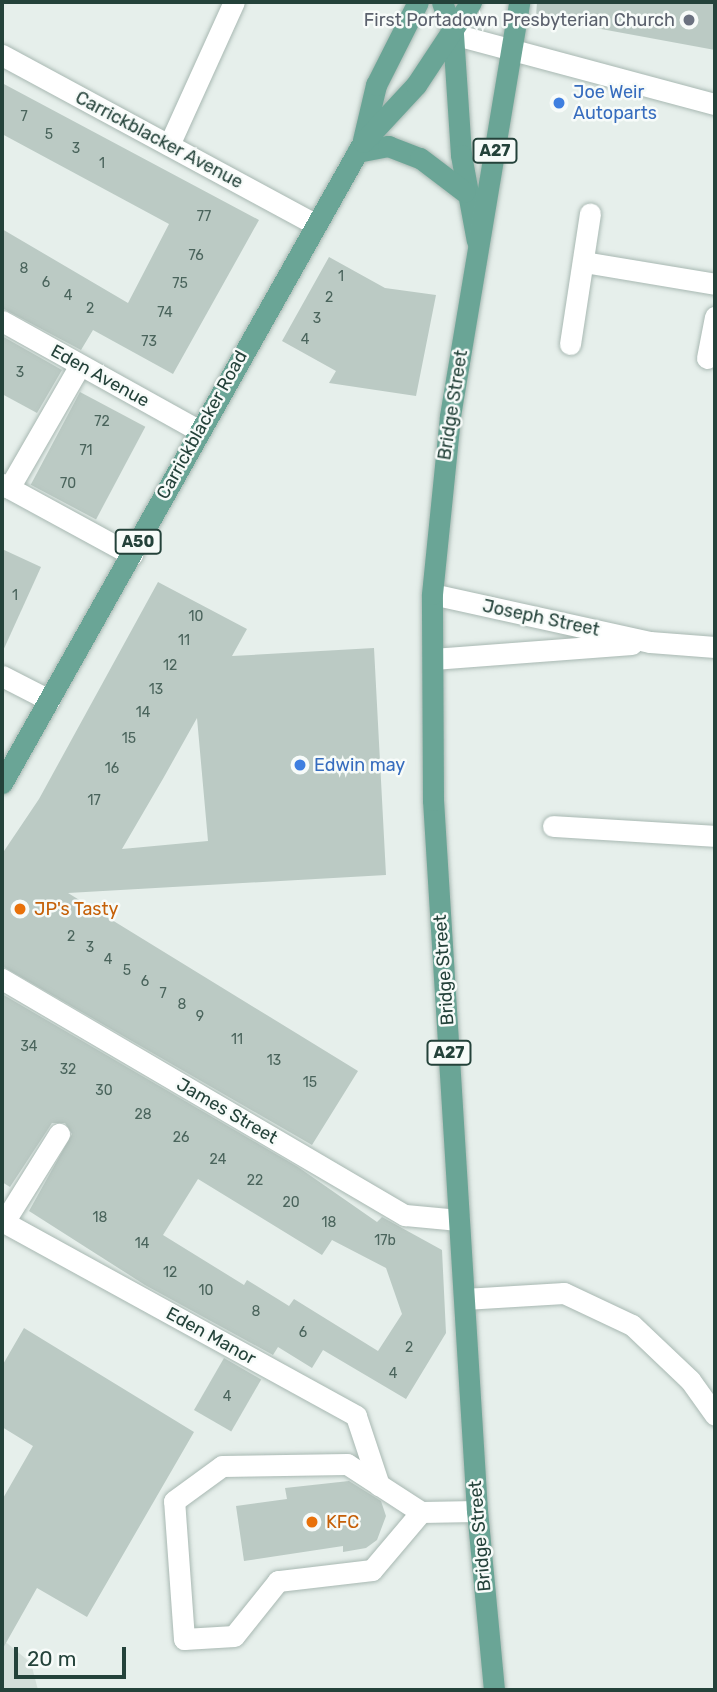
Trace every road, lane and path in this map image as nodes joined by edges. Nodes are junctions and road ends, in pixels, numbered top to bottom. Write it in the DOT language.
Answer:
graph roads {
  1 [pos="234,2"];
  2 [pos="418,2"];
  3 [pos="442,2"];
  4 [pos="471,2"];
  5 [pos="519,2"];
  6 [pos="453,34"];
  7 [pos="510,50"];
  8 [pos="2,55"];
  9 [pos="715,104"];
  10 [pos="169,145"];
  11 [pos="360,147"];
  12 [pos="465,192"];
  13 [pos="590,214"];
  14 [pos="315,224"];
  15 [pos="479,252"];
  16 [pos="584,262"];
  17 [pos="715,284"];
  18 [pos="715,317"];
  19 [pos="2,321"];
  20 [pos="570,344"];
  21 [pos="707,358"];
  22 [pos="80,365"];
  23 [pos="198,430"];
  24 [pos="6,486"];
  25 [pos="132,555"];
  26 [pos="432,594"];
  27 [pos="650,642"];
  28 [pos="715,647"];
  29 [pos="433,659"];
  30 [pos="2,676"];
  31 [pos="49,700"];
  32 [pos="2,783"];
  33 [pos="553,826"];
  34 [pos="715,836"];
  35 [pos="2,979"];
  36 [pos="59,1134"];
  37 [pos="459,1220"];
  38 [pos="3,1221"];
  39 [pos="464,1299"];
  40 [pos="715,1415"];
  41 [pos="379,1485"];
  42 [pos="477,1511"];
  43 [pos="421,1512"];
  44 [pos="494,1690"];
  1 -- 10 [label="street"];
  2 -- 11 [label="main road, Carrickblacker Road / A50"];
  3 -- 6 [label="main road, Bridge Street / A27"];
  4 -- 6 [label="main road"];
  5 -- 7 [label="main road, Bridge Street / A27"];
  6 -- 7 [label="street"];
  6 -- 11 [label="main road, Carrickblacker Road / A50"];
  6 -- 12 [label="main road, Bridge Street / A27"];
  7 -- 9 [label="street"];
  7 -- 15 [label="main road, Bridge Street / A27"];
  8 -- 10 [label="street, Carrickblacker Avenue"];
  10 -- 14 [label="street, Carrickblacker Avenue"];
  11 -- 12 [label="main road"];
  11 -- 14 [label="main road, Carrickblacker Road / A50"];
  12 -- 15 [label="main road, Bridge Street / A27"];
  13 -- 16 [label="street"];
  14 -- 23 [label="main road, Carrickblacker Road / A50"];
  15 -- 26 [label="main road, Bridge Street / A27"];
  16 -- 17 [label="street"];
  16 -- 20 [label="street"];
  18 -- 21 [label="street"];
  19 -- 22 [label="street, Eden Avenue"];
  22 -- 23 [label="street, Eden Avenue"];
  22 -- 24 [label="street"];
  23 -- 25 [label="main road, Carrickblacker Road / A50"];
  24 -- 25 [label="street"];
  25 -- 31 [label="main road, Carrickblacker Road / A50"];
  26 -- 27 [label="street, Joseph Street"];
  26 -- 29 [label="main road, Bridge Street / A27"];
  27 -- 28 [label="street, Joseph Street"];
  27 -- 29 [label="street, Joseph Street"];
  29 -- 37 [label="main road, Bridge Street / A27"];
  30 -- 31 [label="street"];
  31 -- 32 [label="main road, Carrickblacker Road / A50"];
  33 -- 34 [label="street"];
  35 -- 37 [label="street, James Street"];
  36 -- 38 [label="street"];
  37 -- 39 [label="main road, Bridge Street / A27"];
  38 -- 41 [label="street, Eden Manor"];
  39 -- 40 [label="street"];
  39 -- 42 [label="main road, Bridge Street / A27"];
  41 -- 43 [label="street"];
  41 -- 43 [label="street"];
  42 -- 43 [label="street"];
  42 -- 44 [label="main road, Bridge Street / A27"];
}
